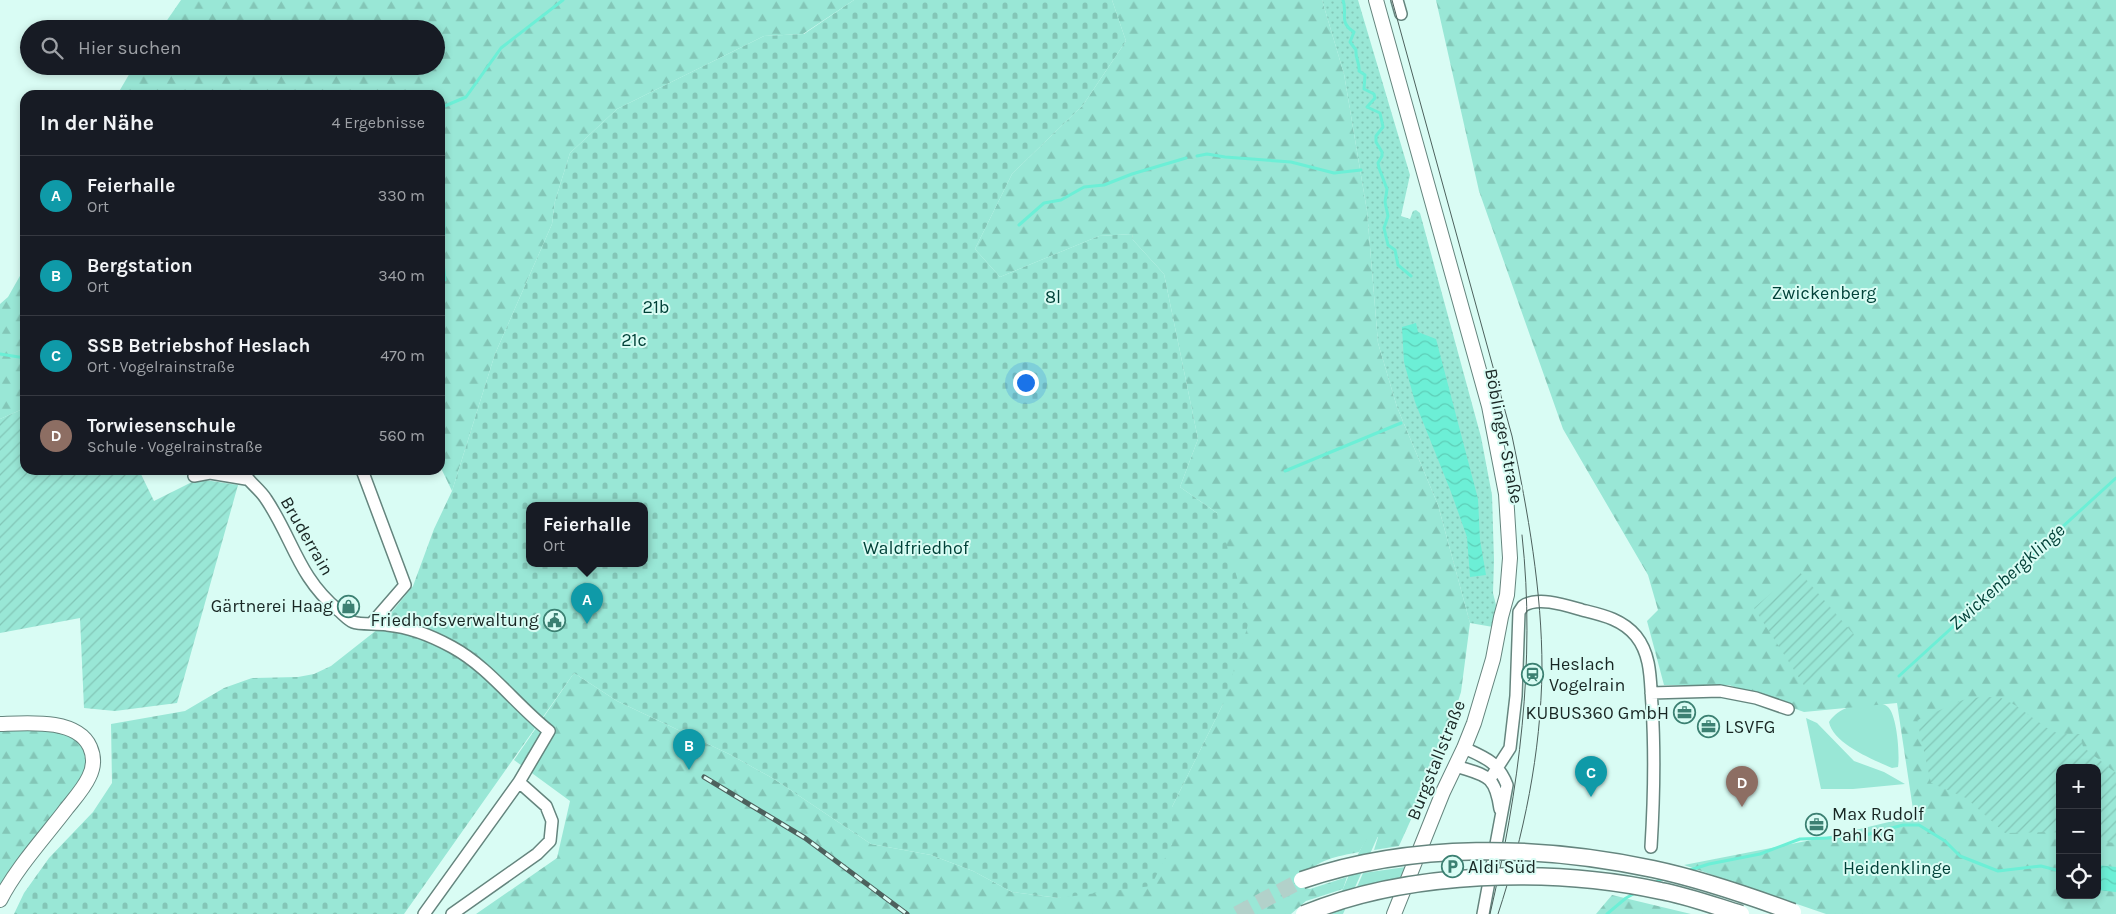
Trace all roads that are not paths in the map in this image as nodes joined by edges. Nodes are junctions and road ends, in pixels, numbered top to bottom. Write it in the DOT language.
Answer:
graph roads {
  1 [pos="1370,0"];
  2 [pos="1376,0"];
  3 [pos="1397,0"];
  4 [pos="1401,14"];
  5 [pos="202,475"];
  6 [pos="245,475"];
  7 [pos="364,475"];
  8 [pos="194,476"];
  9 [pos="1500,617"];
  10 [pos="372,623"];
  11 [pos="1651,693"];
  12 [pos="1788,708"];
  13 [pos="0,724"];
  14 [pos="1464,748"];
  15 [pos="1456,766"];
  16 [pos="1498,767"];
  17 [pos="1490,779"];
  18 [pos="519,782"];
  19 [pos="1501,821"];
  20 [pos="1651,847"];
  21 [pos="1302,880"];
  22 [pos="0,900"];
  23 [pos="1793,912"];
  24 [pos="424,914"];
  25 [pos="452,914"];
  26 [pos="1304,914"];
  27 [pos="1394,914"];
  28 [pos="1483,914"];
  29 [pos="1741,914"];
  1 -- 9 [label="main road, Böblinger Straße"];
  2 -- 9 [label="main road, Böblinger Straße"];
  3 -- 4 [label="street"];
  5 -- 8 [label="street, Bruderrain"];
  6 -- 10 [label="street, Bruderrain"];
  7 -- 10 [label="street"];
  9 -- 14 [label="main road, Burgstallstraße"];
  10 -- 18 [label="street, Bruderrain"];
  11 -- 12 [label="street"];
  11 -- 16 [label="street"];
  11 -- 20 [label="street"];
  13 -- 22 [label="main road"];
  14 -- 15 [label="main road, Burgstallstraße"];
  14 -- 16 [label="street"];
  15 -- 17 [label="street"];
  15 -- 27 [label="main road, Burgstallstraße"];
  16 -- 17 [label="street"];
  16 -- 19 [label="street"];
  17 -- 19 [label="street"];
  18 -- 24 [label="street"];
  18 -- 25 [label="street"];
  19 -- 28 [label="street"];
  21 -- 23 [label="highway, bridge"];
  26 -- 29 [label="highway, bridge"];
}
